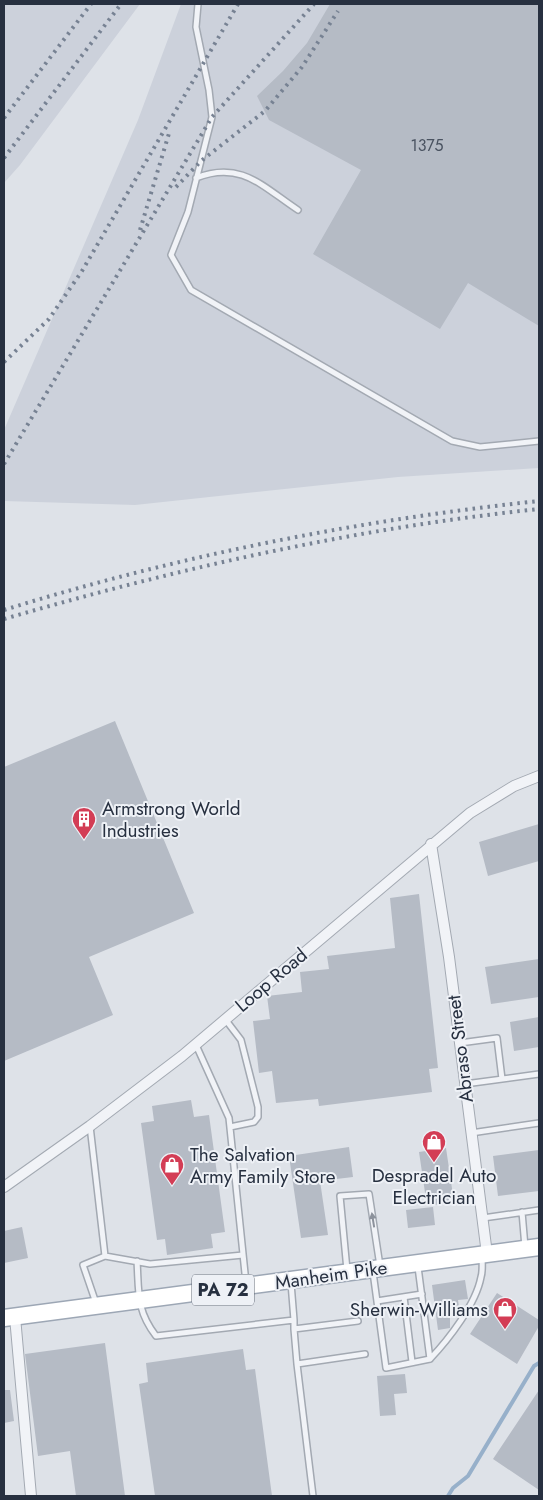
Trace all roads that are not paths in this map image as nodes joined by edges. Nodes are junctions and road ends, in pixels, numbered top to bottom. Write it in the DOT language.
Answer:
graph roads {
  1 [pos="198,4"];
  2 [pos="196,178"];
  3 [pos="298,210"];
  4 [pos="539,441"];
  5 [pos="539,776"];
  6 [pos="431,844"];
  7 [pos="225,1019"];
  8 [pos="460,1043"];
  9 [pos="196,1044"];
  10 [pos="539,1074"];
  11 [pos="502,1079"];
  12 [pos="464,1084"];
  13 [pos="539,1123"];
  14 [pos="90,1126"];
  15 [pos="230,1128"];
  16 [pos="471,1133"];
  17 [pos="4,1187"];
  18 [pos="539,1210"];
  19 [pos="522,1212"];
  20 [pos="482,1218"];
  21 [pos="532,1248"];
  22 [pos="243,1255"];
  23 [pos="484,1255"];
  24 [pos="105,1256"];
  25 [pos="137,1260"];
  26 [pos="418,1264"];
  27 [pos="376,1269"];
  28 [pos="347,1273"];
  29 [pos="290,1280"];
  30 [pos="246,1286"];
  31 [pos="422,1294"];
  32 [pos="404,1297"];
  33 [pos="140,1300"];
  34 [pos="377,1301"];
  35 [pos="97,1306"];
  36 [pos="9,1318"];
  37 [pos="294,1320"];
  38 [pos="358,1321"];
  39 [pos="294,1329"];
  40 [pos="365,1354"];
  41 [pos="430,1359"];
  42 [pos="412,1362"];
  43 [pos="297,1364"];
  44 [pos="31,1496"];
  45 [pos="313,1496"];
  1 -- 2 [label="lane"];
  2 -- 3 [label="lane"];
  2 -- 4 [label="lane"];
  5 -- 6 [label="street, Loop Road"];
  6 -- 7 [label="street, Loop Road"];
  6 -- 8 [label="street, Abraso Street"];
  7 -- 9 [label="street, Loop Road"];
  7 -- 15 [label="lane"];
  8 -- 11 [label="lane"];
  8 -- 12 [label="street, Abraso Street"];
  9 -- 14 [label="street, Loop Road"];
  9 -- 15 [label="lane"];
  10 -- 11 [label="lane"];
  11 -- 12 [label="lane"];
  12 -- 16 [label="street, Abraso Street"];
  13 -- 16 [label="lane"];
  14 -- 17 [label="street, Loop Road"];
  14 -- 24 [label="lane"];
  15 -- 22 [label="lane"];
  16 -- 20 [label="street, Abraso Street"];
  18 -- 19 [label="lane"];
  19 -- 20 [label="lane"];
  19 -- 21 [label="lane"];
  20 -- 23 [label="street, Abraso Street"];
  21 -- 23 [label="main road, Manheim Pike / PA 72"];
  22 -- 25 [label="lane"];
  22 -- 30 [label="lane"];
  23 -- 26 [label="main road, Manheim Pike / PA 72"];
  23 -- 41 [label="lane"];
  24 -- 25 [label="lane"];
  24 -- 35 [label="lane"];
  25 -- 33 [label="lane"];
  26 -- 27 [label="main road, Manheim Pike / PA 72"];
  26 -- 31 [label="lane"];
  27 -- 28 [label="main road, Manheim Pike / PA 72"];
  27 -- 28 [label="lane, one-way"];
  27 -- 34 [label="lane"];
  28 -- 29 [label="main road, Manheim Pike / PA 72"];
  29 -- 30 [label="main road, Manheim Pike / PA 72"];
  29 -- 37 [label="lane"];
  30 -- 33 [label="main road, Manheim Pike / PA 72"];
  31 -- 32 [label="lane"];
  31 -- 41 [label="lane"];
  32 -- 34 [label="lane"];
  32 -- 42 [label="lane"];
  33 -- 35 [label="main road, Manheim Pike / PA 72"];
  33 -- 37 [label="lane"];
  34 -- 42 [label="lane"];
  35 -- 36 [label="main road, Manheim Pike / PA 72"];
  36 -- 44 [label="street"];
  37 -- 39 [label="lane"];
  38 -- 39 [label="lane"];
  39 -- 43 [label="lane"];
  40 -- 43 [label="lane"];
  41 -- 42 [label="lane"];
  43 -- 45 [label="lane"];
}
